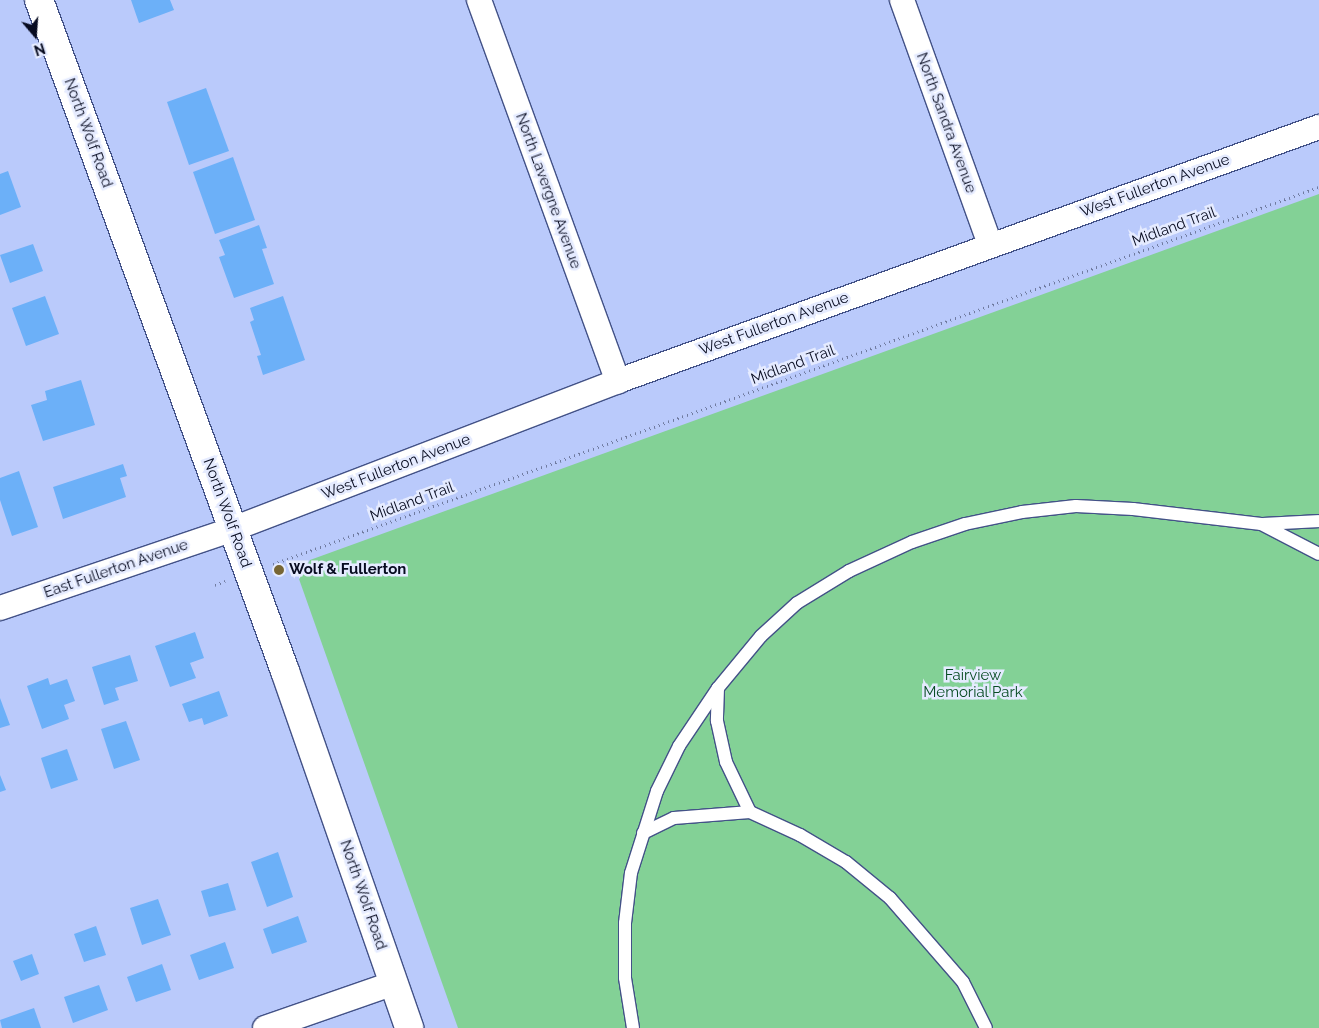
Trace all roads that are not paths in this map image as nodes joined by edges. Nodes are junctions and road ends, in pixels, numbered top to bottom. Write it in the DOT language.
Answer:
graph roads {
  1 [pos="39,0"];
  2 [pos="479,0"];
  3 [pos="902,0"];
  4 [pos="1319,127"];
  5 [pos="990,245"];
  6 [pos="618,381"];
  7 [pos="1319,521"];
  8 [pos="1261,524"];
  9 [pos="233,529"];
  10 [pos="1319,554"];
  11 [pos="0,608"];
  12 [pos="718,688"];
  13 [pos="750,812"];
  14 [pos="643,833"];
  15 [pos="394,983"];
  16 [pos="265,1028"];
  17 [pos="409,1028"];
  18 [pos="633,1028"];
  19 [pos="986,1028"];
  1 -- 9 [label="main road, North Wolf Road"];
  2 -- 6 [label="street, North Lavergne Avenue"];
  3 -- 5 [label="street, North Sandra Avenue"];
  4 -- 5 [label="street, West Fullerton Avenue"];
  5 -- 6 [label="street, West Fullerton Avenue"];
  6 -- 9 [label="street, West Fullerton Avenue"];
  7 -- 8 [label="lane"];
  8 -- 10 [label="lane"];
  8 -- 12 [label="lane"];
  9 -- 11 [label="street, East Fullerton Avenue"];
  9 -- 15 [label="main road, North Wolf Road"];
  12 -- 13 [label="lane"];
  12 -- 14 [label="lane"];
  13 -- 14 [label="lane"];
  13 -- 19 [label="lane"];
  14 -- 18 [label="lane"];
  15 -- 16 [label="street"];
  15 -- 17 [label="main road, North Wolf Road"];
}
